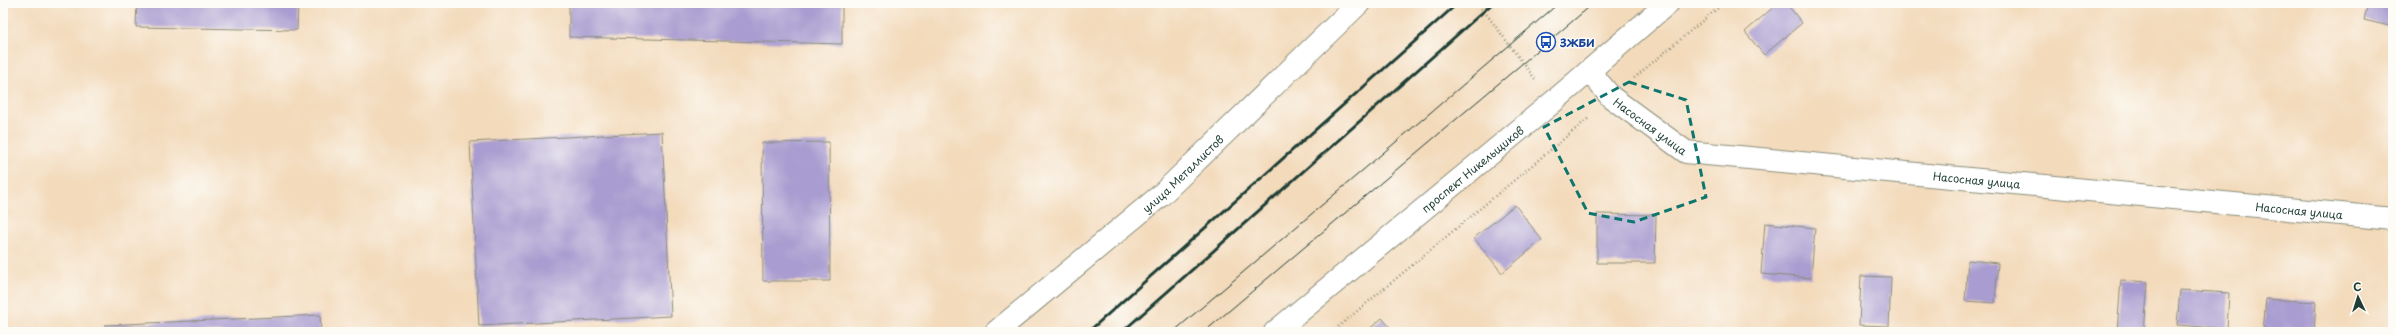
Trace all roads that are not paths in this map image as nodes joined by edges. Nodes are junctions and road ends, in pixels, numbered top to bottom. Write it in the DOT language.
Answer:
graph roads {
  1 [pos="1359,3"];
  2 [pos="1668,3"];
  3 [pos="1589,71"];
  4 [pos="2393,219"];
  5 [pos="996,332"];
  6 [pos="1275,332"];
  1 -- 5 [label="main road, улица Металлистов"];
  2 -- 3 [label="main road, проспект Никельщиков"];
  3 -- 4 [label="main road, Насосная улица"];
  3 -- 6 [label="main road, проспект Никельщиков"];
}
